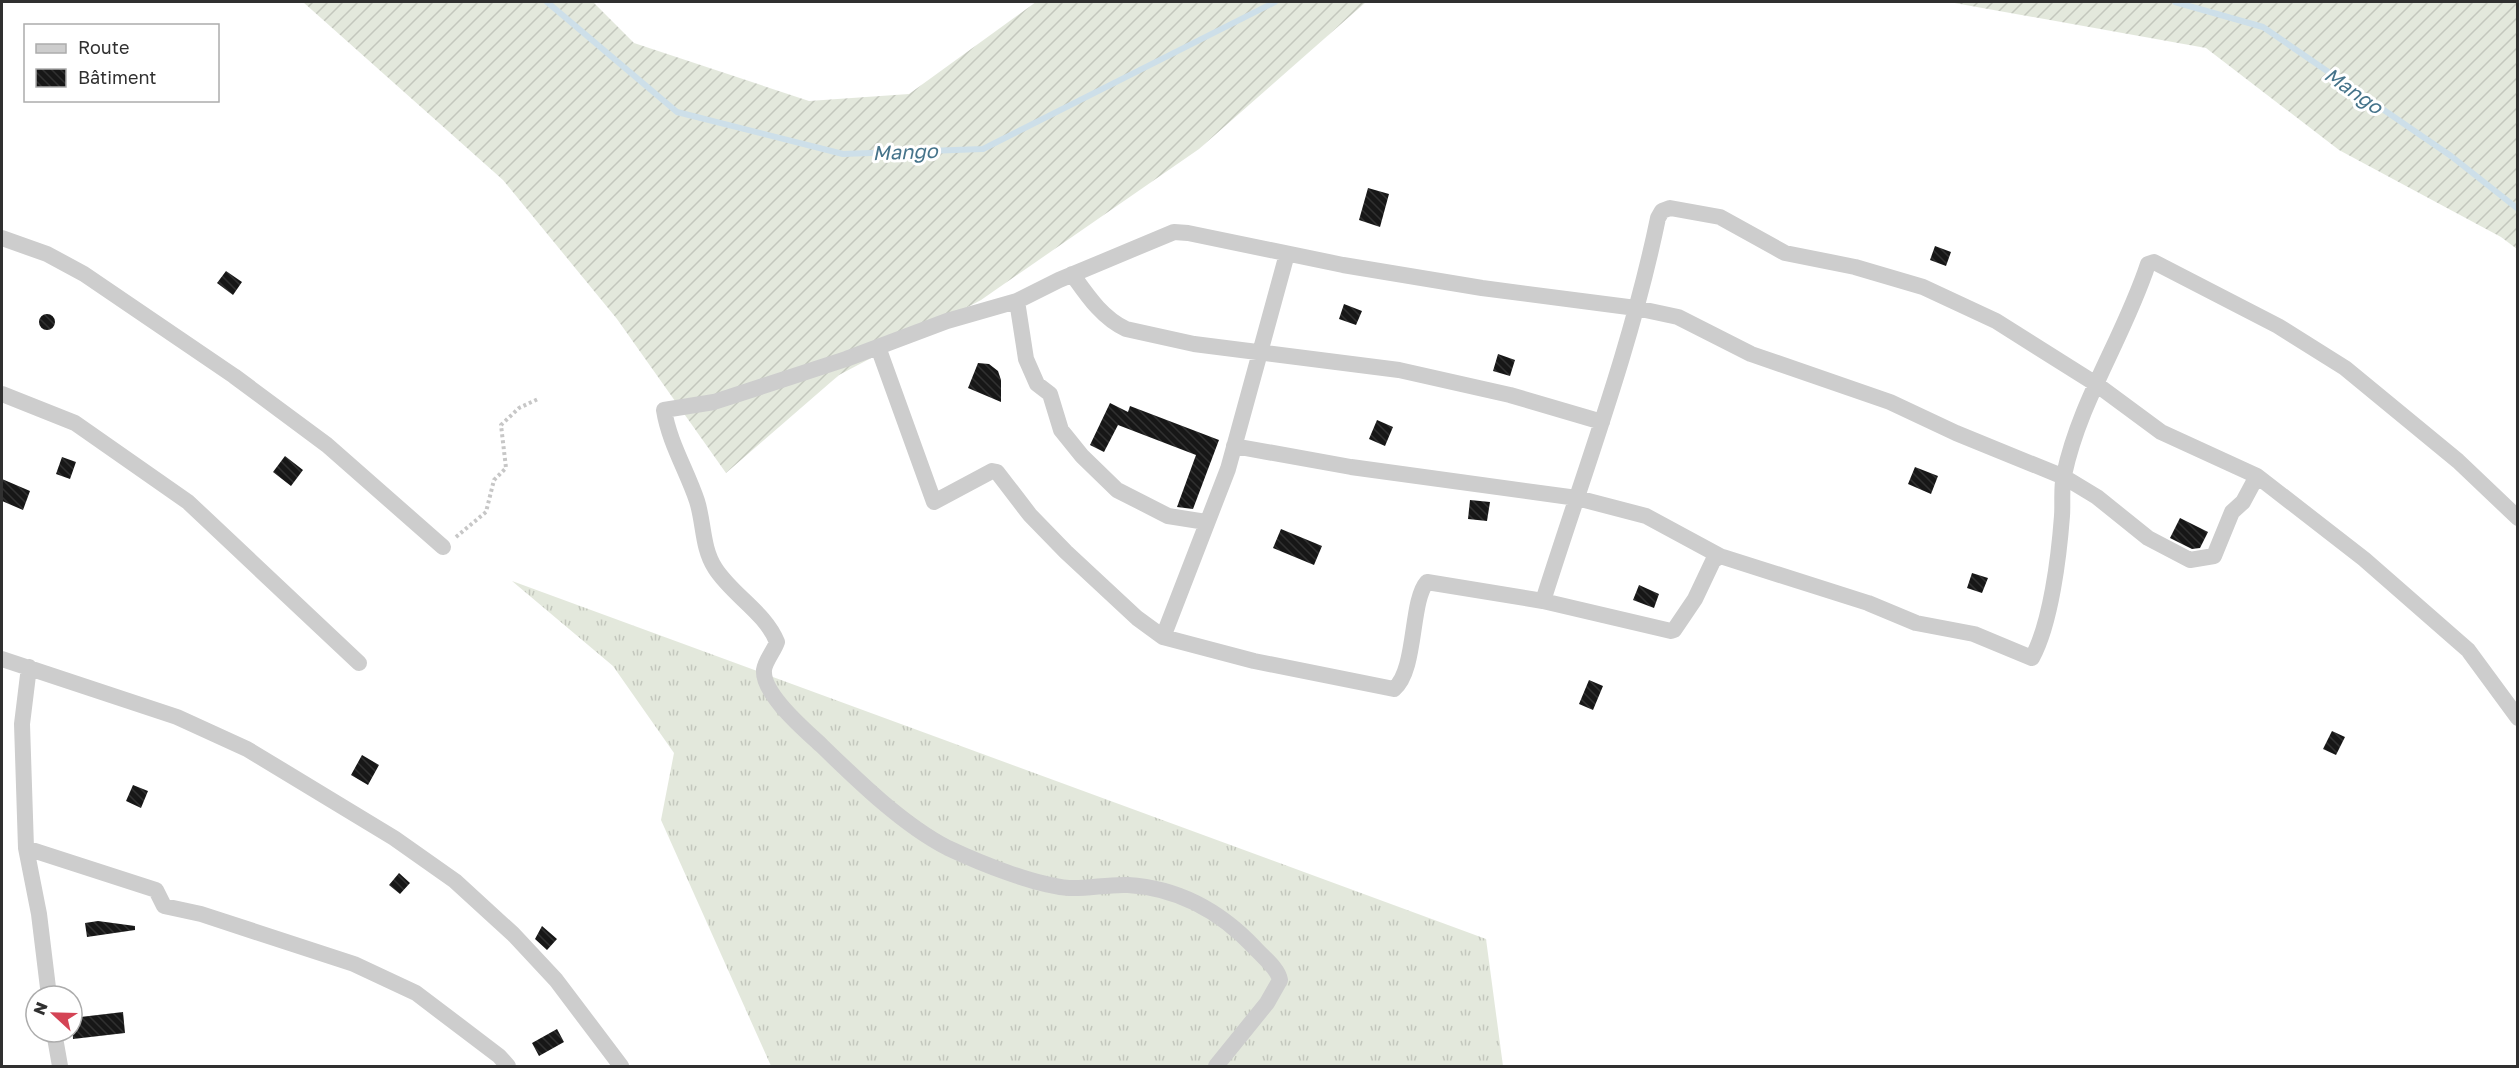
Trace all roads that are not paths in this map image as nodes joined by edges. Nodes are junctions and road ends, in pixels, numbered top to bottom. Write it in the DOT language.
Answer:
graph roads {
  1 [pos="2,238"];
  2 [pos="1287,254"];
  3 [pos="1072,274"];
  4 [pos="1017,301"];
  5 [pos="1636,308"];
  6 [pos="878,347"];
  7 [pos="1259,352"];
  8 [pos="2096,384"];
  9 [pos="2,394"];
  10 [pos="1602,422"];
  11 [pos="1234,446"];
  12 [pos="2257,476"];
  13 [pos="2064,477"];
  14 [pos="1576,498"];
  15 [pos="2517,518"];
  16 [pos="1206,522"];
  17 [pos="443,547"];
  18 [pos="1720,556"];
  19 [pos="1543,601"];
  20 [pos="1163,636"];
  21 [pos="2,660"];
  22 [pos="359,663"];
  23 [pos="29,667"];
  24 [pos="2517,717"];
  25 [pos="26,848"];
  26 [pos="47,984"];
  27 [pos="56,1044"];
  28 [pos="60,1066"];
  29 [pos="508,1066"];
  30 [pos="621,1066"];
  31 [pos="1216,1066"];
  1 -- 17 [label="street"];
  2 -- 3 [label="street"];
  2 -- 5 [label="street"];
  2 -- 7 [label="street"];
  3 -- 4 [label="street"];
  3 -- 7 [label="street"];
  4 -- 6 [label="street"];
  4 -- 16 [label="street"];
  5 -- 8 [label="street"];
  5 -- 10 [label="street"];
  5 -- 13 [label="street"];
  6 -- 20 [label="street"];
  6 -- 31 [label="street"];
  7 -- 10 [label="street"];
  7 -- 11 [label="street"];
  8 -- 12 [label="street"];
  8 -- 13 [label="street"];
  8 -- 15 [label="street"];
  9 -- 22 [label="street"];
  10 -- 14 [label="street"];
  11 -- 14 [label="street"];
  11 -- 16 [label="street"];
  12 -- 13 [label="street"];
  12 -- 24 [label="street"];
  13 -- 18 [label="street"];
  14 -- 18 [label="street"];
  14 -- 19 [label="street"];
  16 -- 20 [label="street"];
  18 -- 19 [label="street"];
  19 -- 20 [label="street"];
  21 -- 23 [label="street"];
  23 -- 25 [label="street"];
  23 -- 30 [label="street"];
  25 -- 26 [label="street"];
  25 -- 29 [label="street"];
  27 -- 28 [label="street"];
}
